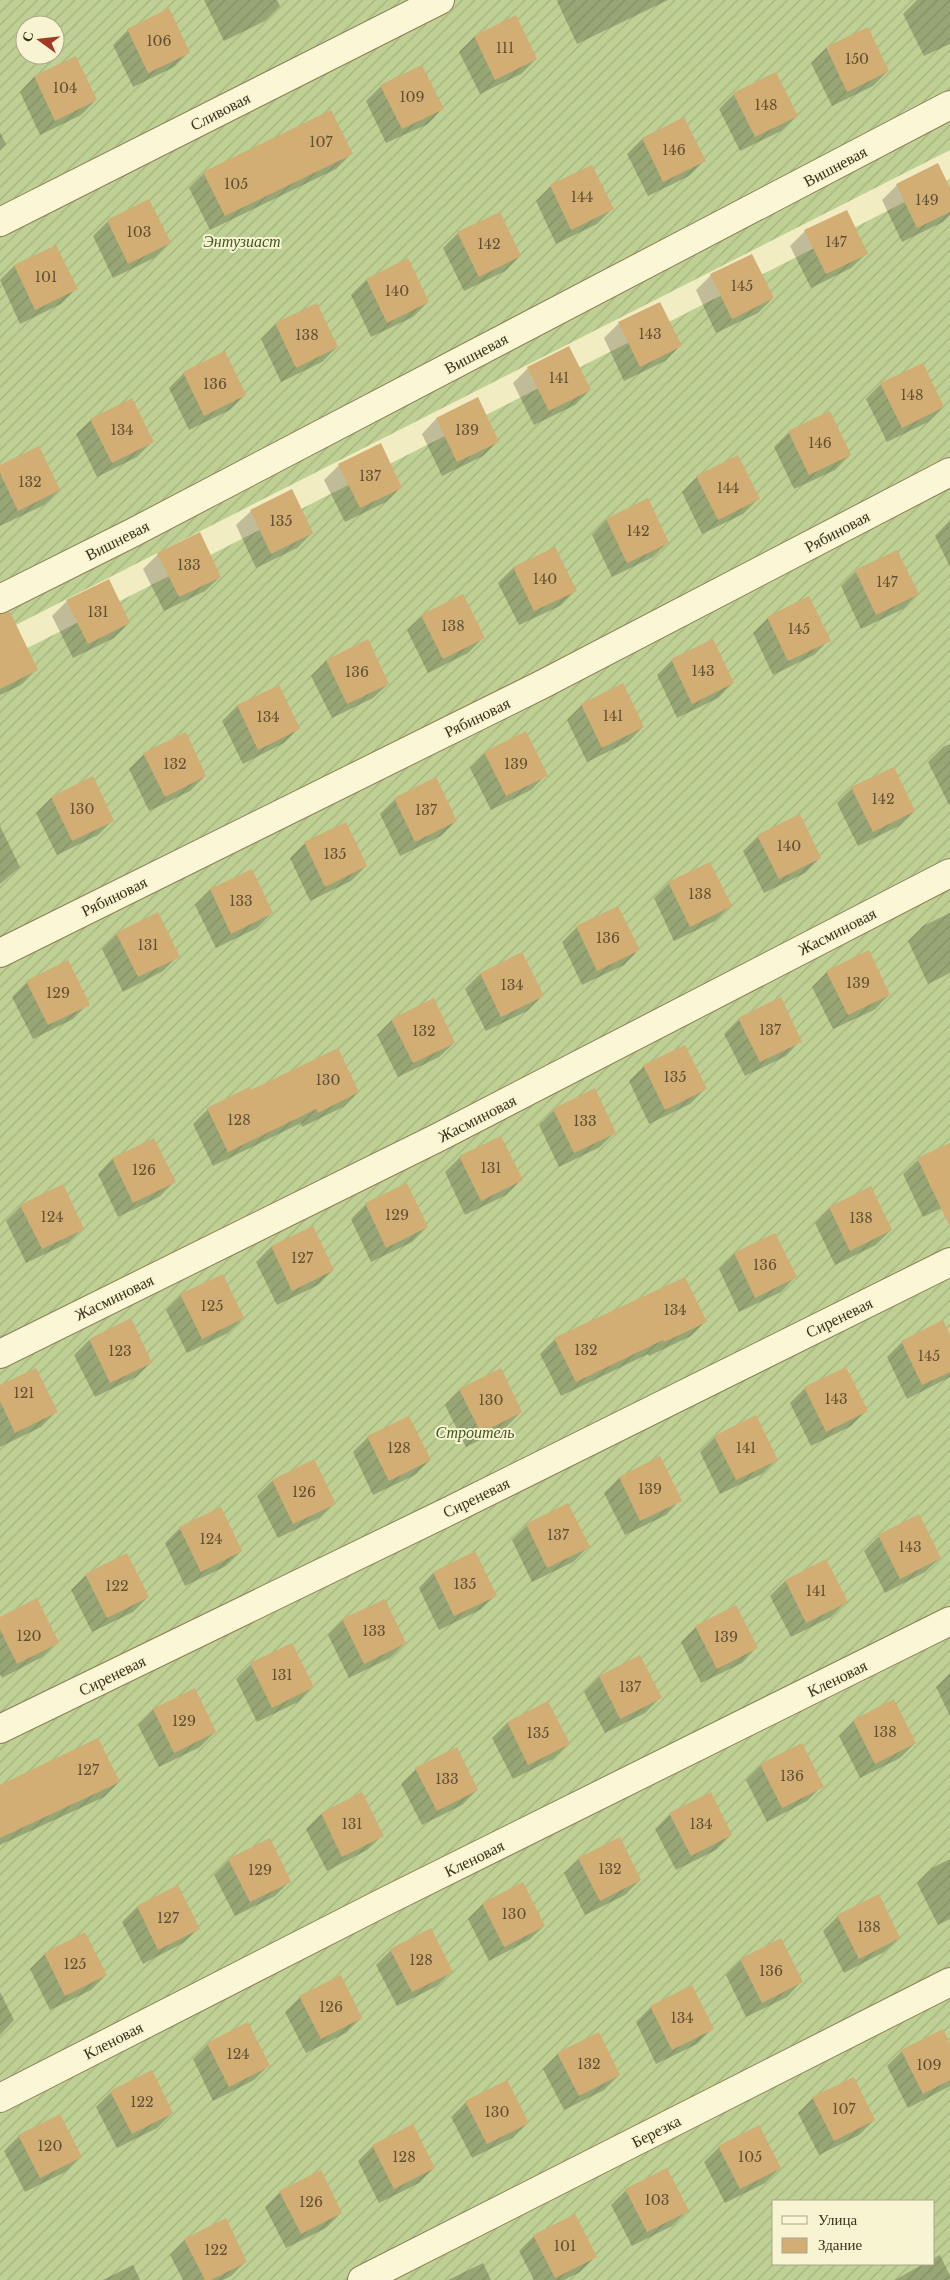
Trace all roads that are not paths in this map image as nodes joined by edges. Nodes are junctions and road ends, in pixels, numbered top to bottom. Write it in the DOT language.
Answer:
graph roads {
  1 [pos="440,0"];
  2 [pos="950,105"];
  3 [pos="0,222"];
  4 [pos="950,472"];
  5 [pos="0,599"];
  6 [pos="950,872"];
  7 [pos="0,953"];
  8 [pos="950,1262"];
  9 [pos="0,1354"];
  10 [pos="950,1621"];
  11 [pos="0,1730"];
  12 [pos="950,1982"];
  13 [pos="0,2098"];
  14 [pos="362,2280"];
  1 -- 3 [label="street, Сливовая"];
  2 -- 5 [label="street, Вишневая"];
  4 -- 7 [label="street, Рябиновая"];
  6 -- 9 [label="street, Жасминовая"];
  8 -- 11 [label="street, Сиреневая"];
  10 -- 13 [label="street, Кленовая"];
  12 -- 14 [label="street, Березка"];
}
